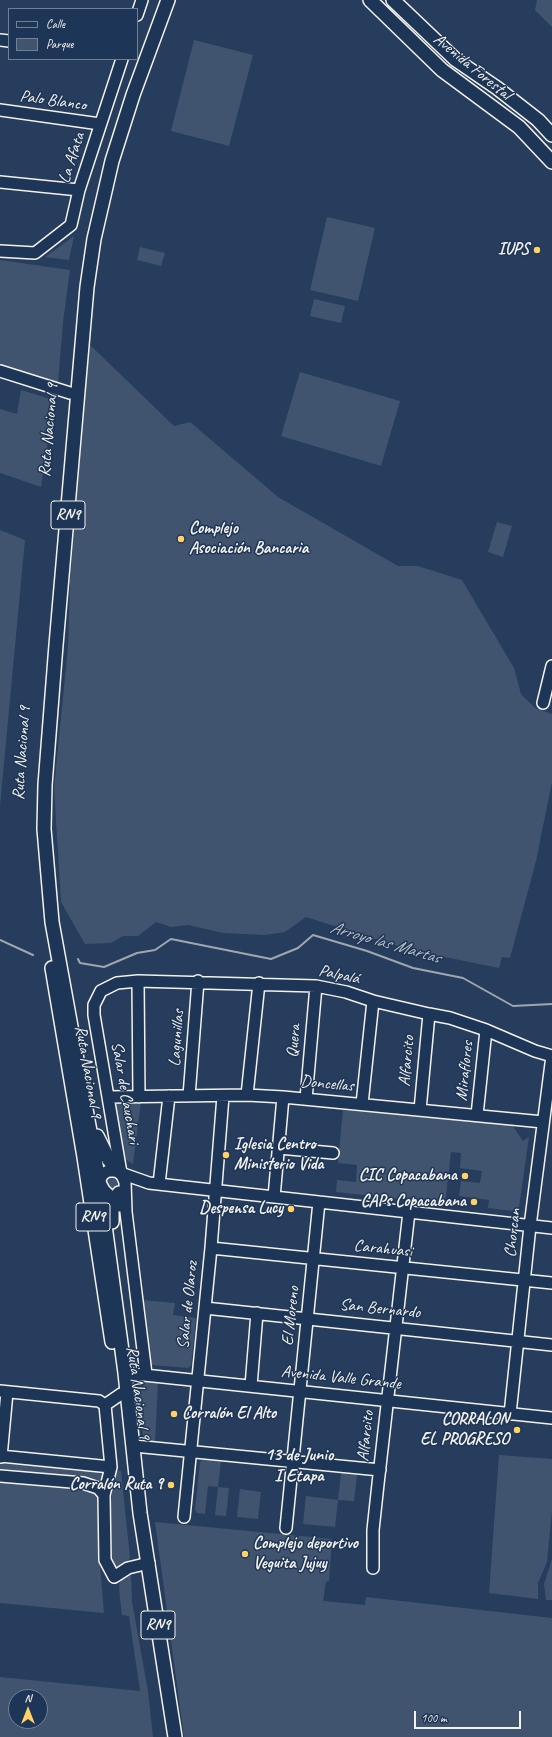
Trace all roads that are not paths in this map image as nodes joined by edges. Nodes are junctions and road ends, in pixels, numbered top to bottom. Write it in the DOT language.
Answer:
graph roads {
  1 [pos="142,0"];
  2 [pos="159,0"];
  3 [pos="168,0"];
  4 [pos="370,0"];
  5 [pos="393,0"];
  6 [pos="138,11"];
  7 [pos="138,57"];
  8 [pos="122,60"];
  9 [pos="137,60"];
  10 [pos="0,110"];
  11 [pos="100,124"];
  12 [pos="552,135"];
  13 [pos="552,162"];
  14 [pos="0,182"];
  15 [pos="79,190"];
  16 [pos="0,251"];
  17 [pos="0,371"];
  18 [pos="70,393"];
  19 [pos="552,666"];
  20 [pos="543,704"];
  21 [pos="138,981"];
  22 [pos="198,982"];
  23 [pos="258,983"];
  24 [pos="110,985"];
  25 [pos="316,986"];
  26 [pos="373,1001"];
  27 [pos="429,1014"];
  28 [pos="486,1030"];
  29 [pos="552,1056"];
  30 [pos="72,1083"];
  31 [pos="550,1095"];
  32 [pos="169,1096"];
  33 [pos="190,1096"];
  34 [pos="223,1096"];
  35 [pos="247,1096"];
  36 [pos="108,1097"];
  37 [pos="139,1097"];
  38 [pos="282,1097"];
  39 [pos="85,1099"];
  40 [pos="306,1099"];
  41 [pos="362,1104"];
  42 [pos="420,1110"];
  43 [pos="477,1115"];
  44 [pos="543,1122"];
  45 [pos="279,1148"];
  46 [pos="333,1153"];
  47 [pos="121,1173"];
  48 [pos="100,1182"];
  49 [pos="154,1184"];
  50 [pos="215,1191"];
  51 [pos="116,1193"];
  52 [pos="274,1197"];
  53 [pos="319,1202"];
  54 [pos="91,1203"];
  55 [pos="126,1212"];
  56 [pos="409,1212"];
  57 [pos="530,1226"];
  58 [pos="552,1228"];
  59 [pos="211,1248"];
  60 [pos="314,1259"];
  61 [pos="403,1268"];
  62 [pos="524,1280"];
  63 [pos="552,1283"];
  64 [pos="116,1299"];
  65 [pos="205,1308"];
  66 [pos="257,1313"];
  67 [pos="308,1319"];
  68 [pos="396,1328"];
  69 [pos="518,1341"];
  70 [pos="552,1345"];
  71 [pos="125,1373"];
  72 [pos="146,1374"];
  73 [pos="198,1380"];
  74 [pos="250,1386"];
  75 [pos="300,1391"];
  76 [pos="4,1392"];
  77 [pos="121,1394"];
  78 [pos="387,1400"];
  79 [pos="105,1405"];
  80 [pos="510,1414"];
  81 [pos="552,1418"];
  82 [pos="134,1446"];
  83 [pos="192,1451"];
  84 [pos="1,1456"];
  85 [pos="294,1462"];
  86 [pos="111,1467"];
  87 [pos="380,1470"];
  88 [pos="0,1476"];
  89 [pos="104,1495"];
  90 [pos="140,1513"];
  91 [pos="184,1517"];
  92 [pos="286,1528"];
  93 [pos="149,1563"];
  94 [pos="373,1568"];
  95 [pos="175,1737"];
  1 -- 6 [label="street"];
  2 -- 7 [label="main road, Ruta Nacional 9 / RN9"];
  3 -- 39 [label="main road, Ruta Nacional 9 / RN9"];
  4 -- 13 [label="main road, Avenida Forestal"];
  5 -- 12 [label="main road, Avenida Forestal"];
  8 -- 11 [label="street, La Afata"];
  9 -- 18 [label="main road, Ruta Nacional 9 / RN9"];
  10 -- 11 [label="street, Palo Blanco"];
  11 -- 15 [label="street, La Afata"];
  14 -- 15 [label="street"];
  15 -- 16 [label="street, La Afata"];
  17 -- 18 [label="street"];
  18 -- 30 [label="main road, Ruta Nacional 9 / RN9"];
  19 -- 20 [label="street"];
  21 -- 22 [label="street, Palpalá"];
  21 -- 24 [label="street, Palpalá"];
  21 -- 37 [label="street"];
  22 -- 23 [label="street, Palpalá"];
  22 -- 33 [label="street, Lagunillas"];
  23 -- 25 [label="street, Palpalá"];
  23 -- 35 [label="street"];
  24 -- 36 [label="street, Salar de Cauchari"];
  25 -- 26 [label="street, Palpalá"];
  25 -- 40 [label="street, Quera"];
  26 -- 27 [label="street, Palpalá"];
  26 -- 41 [label="street"];
  27 -- 28 [label="street, Palpalá"];
  27 -- 42 [label="street, Alfarcito"];
  28 -- 29 [label="street, Palpalá"];
  28 -- 43 [label="street, Miraflores"];
  29 -- 31 [label="street, Chorcan"];
  30 -- 48 [label="main road"];
  30 -- 54 [label="main road, Ruta Nacional 9 / RN9"];
  31 -- 44 [label="street, Chorcan"];
  32 -- 33 [label="street, Doncellas"];
  32 -- 37 [label="street, Doncellas"];
  32 -- 49 [label="street"];
  33 -- 34 [label="street, Doncellas"];
  34 -- 35 [label="street, Doncellas"];
  34 -- 50 [label="street, Salar de Olaroz"];
  35 -- 38 [label="street, Doncellas"];
  36 -- 37 [label="street, Doncellas"];
  36 -- 47 [label="street, Salar de Cauchari"];
  38 -- 40 [label="street, Doncellas"];
  38 -- 45 [label="street"];
  39 -- 47 [label="main road"];
  39 -- 48 [label="main road, Ruta Nacional 9 / RN9"];
  40 -- 41 [label="street, Doncellas"];
  41 -- 42 [label="street, Doncellas"];
  42 -- 43 [label="street, Doncellas"];
  43 -- 44 [label="street, Doncellas"];
  44 -- 57 [label="street, Chorcan"];
  45 -- 46 [label="street"];
  45 -- 52 [label="street"];
  47 -- 48 [label="street"];
  47 -- 49 [label="street"];
  47 -- 51 [label="street, Salar de Cauchari"];
  48 -- 51 [label="street"];
  48 -- 54 [label="main road"];
  48 -- 64 [label="main road, Ruta Nacional 9 / RN9"];
  49 -- 50 [label="street"];
  49 -- 51 [label="street"];
  50 -- 52 [label="street"];
  50 -- 59 [label="street, Salar de Olaroz"];
  51 -- 55 [label="street"];
  51 -- 55 [label="street, Salar de Cauchari"];
  51 -- 64 [label="main road"];
  52 -- 53 [label="street"];
  53 -- 56 [label="street"];
  53 -- 60 [label="street, El Moreno"];
  54 -- 77 [label="main road, Ruta Nacional 9 / RN9"];
  55 -- 72 [label="street, Salar de Cauchari"];
  56 -- 57 [label="street"];
  56 -- 61 [label="street, Alfarcito"];
  57 -- 58 [label="street"];
  57 -- 62 [label="street, Chorcan"];
  59 -- 60 [label="street, Carahuasi"];
  59 -- 65 [label="street, Salar de Olaroz"];
  60 -- 61 [label="street, Carahuasi"];
  60 -- 67 [label="street, El Moreno"];
  61 -- 62 [label="street, Carahuasi"];
  61 -- 68 [label="street, Alfarcito"];
  62 -- 63 [label="street, Carahuasi"];
  62 -- 69 [label="street, Chorcan"];
  64 -- 71 [label="main road, Ruta Nacional 9 / RN9"];
  65 -- 66 [label="street, San Bernardo"];
  65 -- 73 [label="street, Salar de Olaroz"];
  66 -- 67 [label="street, San Bernardo"];
  66 -- 74 [label="street"];
  67 -- 68 [label="street, San Bernardo"];
  67 -- 75 [label="street, El Moreno"];
  68 -- 69 [label="street, San Bernardo"];
  68 -- 78 [label="street, Alfarcito"];
  69 -- 70 [label="street, San Bernardo"];
  69 -- 80 [label="street, Chorcan"];
  71 -- 72 [label="street, Avenida Valle Grande"];
  71 -- 82 [label="main road, Ruta Nacional 9 / RN9"];
  72 -- 73 [label="street, Avenida Valle Grande"];
  73 -- 74 [label="street, Avenida Valle Grande"];
  73 -- 83 [label="street, Salar de Olaroz"];
  74 -- 75 [label="street, Avenida Valle Grande"];
  75 -- 78 [label="street, Avenida Valle Grande"];
  75 -- 85 [label="street, El Moreno"];
  76 -- 79 [label="street"];
  76 -- 84 [label="street"];
  77 -- 79 [label="street"];
  77 -- 90 [label="main road, Ruta Nacional 9 / RN9"];
  78 -- 80 [label="street, Avenida Valle Grande"];
  78 -- 87 [label="street, Alfarcito"];
  79 -- 86 [label="street"];
  80 -- 81 [label="street, Avenida Valle Grande"];
  82 -- 83 [label="street"];
  82 -- 90 [label="main road, Ruta Nacional 9 / RN9"];
  83 -- 85 [label="street"];
  83 -- 91 [label="street, Salar de Olaroz"];
  84 -- 86 [label="street"];
  85 -- 87 [label="street"];
  85 -- 92 [label="street, El Moreno"];
  86 -- 89 [label="street"];
  87 -- 94 [label="street, Alfarcito"];
  88 -- 89 [label="street"];
  89 -- 93 [label="street"];
  90 -- 93 [label="main road, Ruta Nacional 9 / RN9"];
  93 -- 95 [label="main road, Ruta Nacional 9 / RN9"];
}
